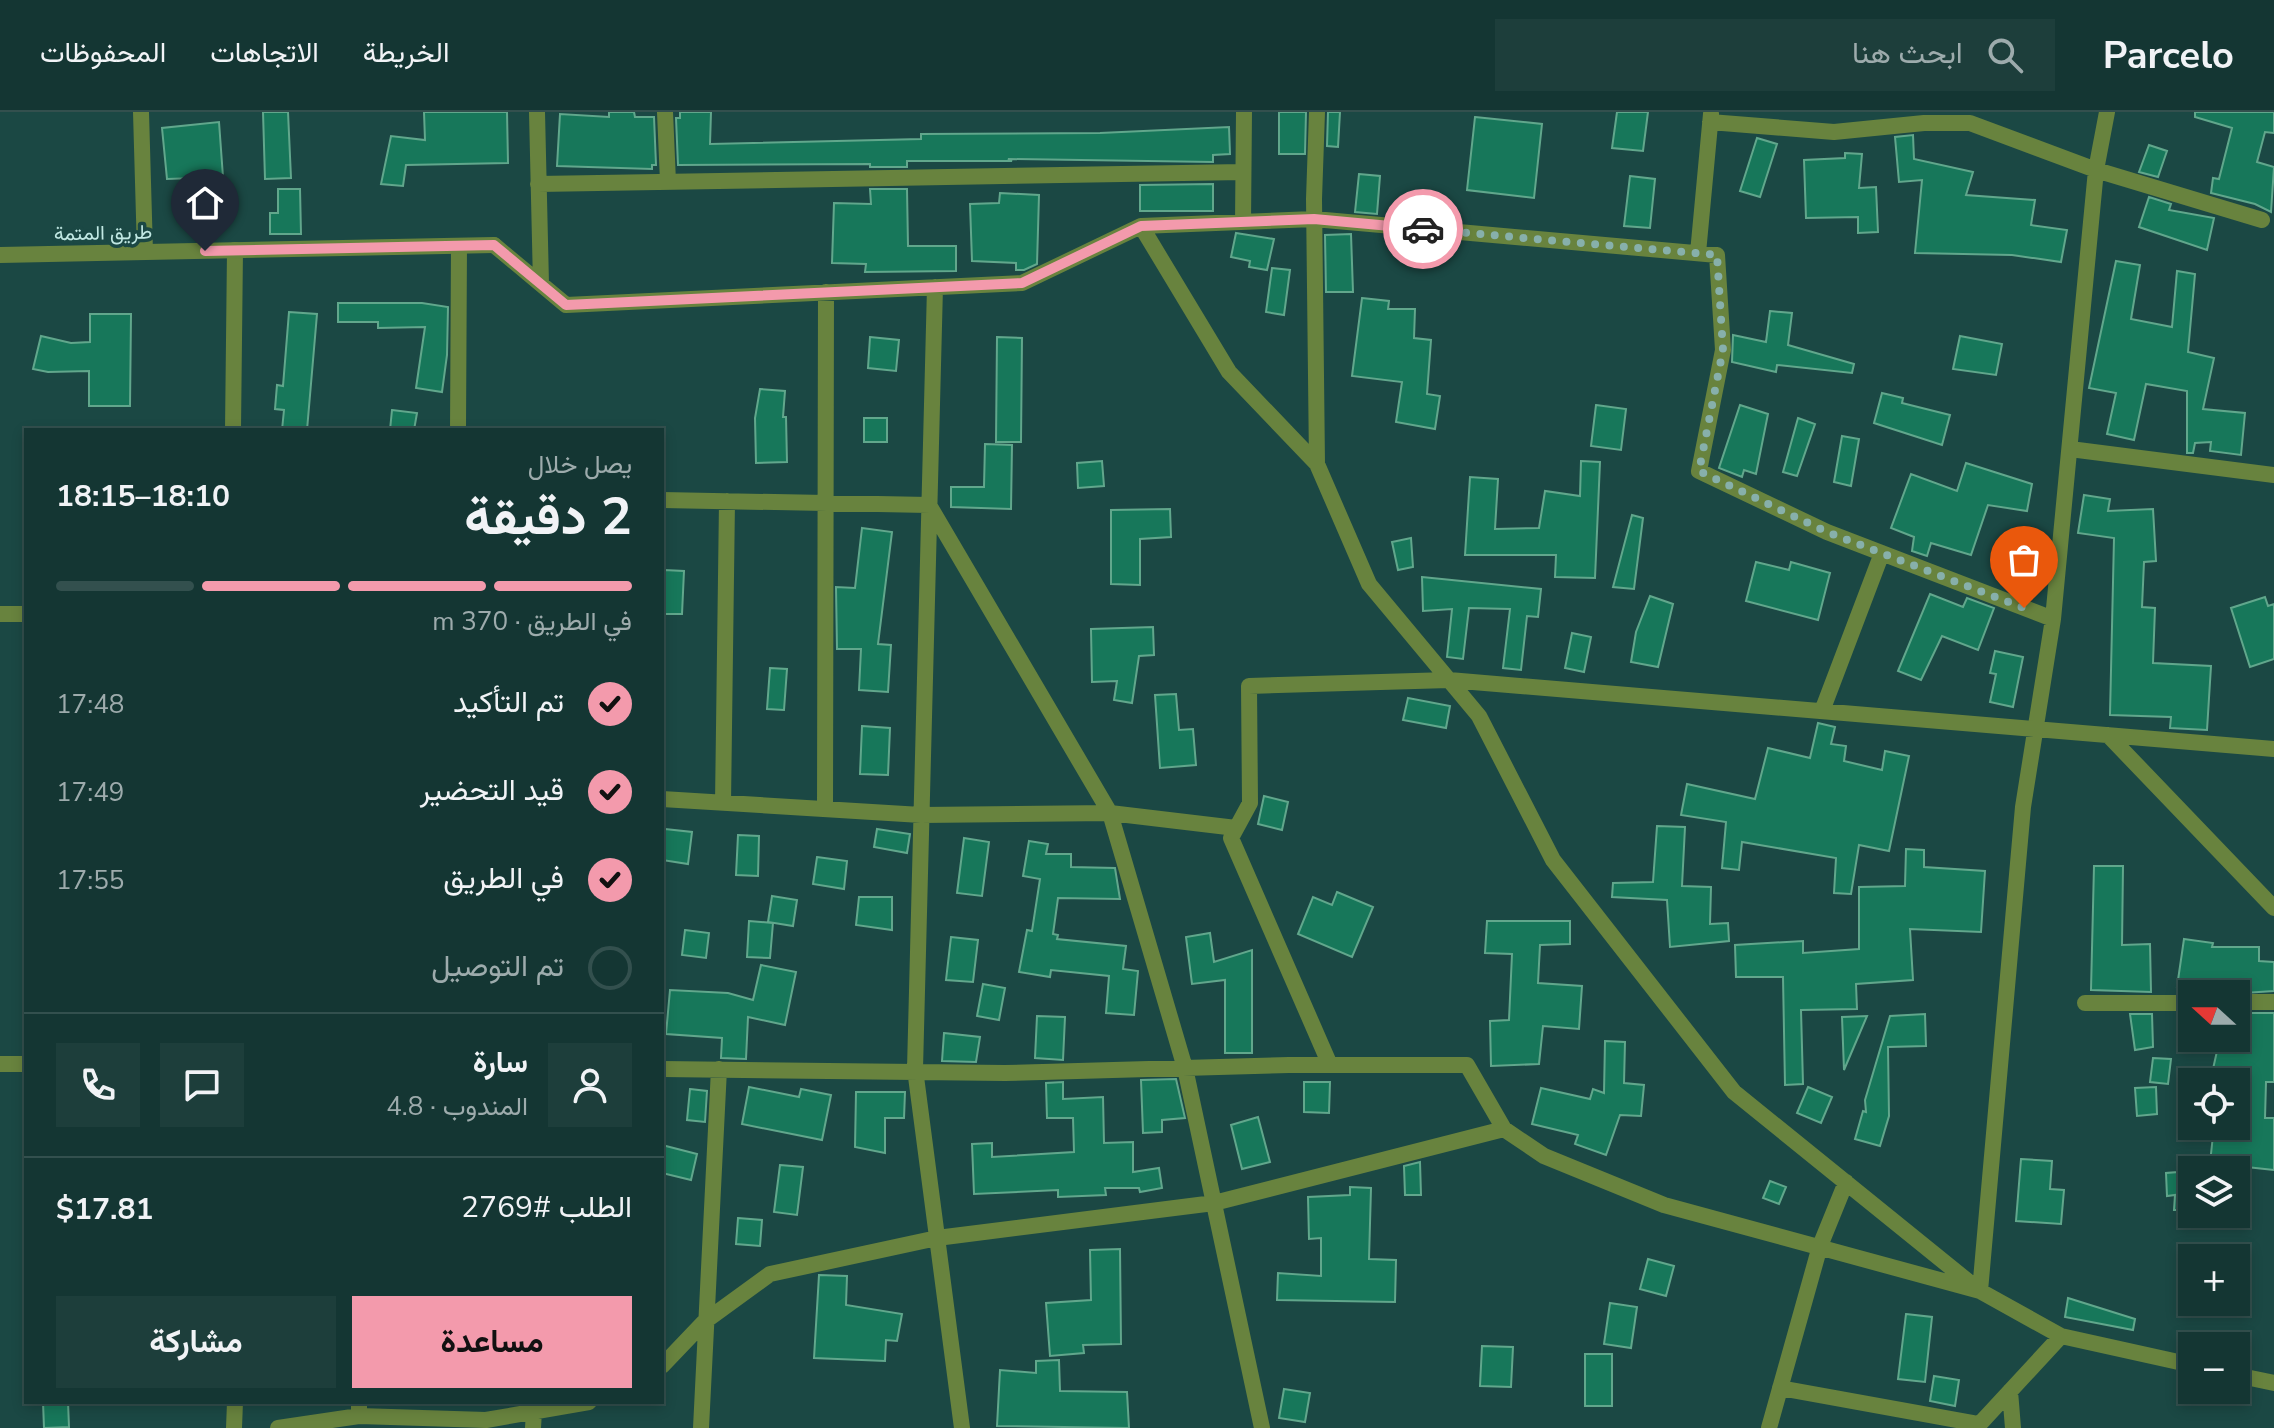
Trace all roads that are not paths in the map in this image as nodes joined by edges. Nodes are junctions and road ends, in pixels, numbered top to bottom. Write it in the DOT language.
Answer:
graph roads {
  1 [pos="141,112"];
  2 [pos="537,112"];
  3 [pos="665,112"];
  4 [pos="1244,112"];
  5 [pos="1317,112"];
  6 [pos="2107,112"];
  7 [pos="1711,117"];
  8 [pos="2096,170"];
  9 [pos="1243,172"];
  10 [pos="668,182"];
  11 [pos="538,184"];
  12 [pos="1314,219"];
  13 [pos="2262,220"];
  14 [pos="1243,222"];
  15 [pos="1141,226"];
  16 [pos="459,246"];
  17 [pos="235,250"];
  18 [pos="145,252"];
  19 [pos="1698,253"];
  20 [pos="0,255"];
  21 [pos="541,284"];
  22 [pos="935,287"];
  23 [pos="826,292"];
  24 [pos="233,428"];
  25 [pos="458,428"];
  26 [pos="2070,449"];
  27 [pos="1317,464"];
  28 [pos="2274,475"];
  29 [pos="664,500"];
  30 [pos="727,501"];
  31 [pos="826,503"];
  32 [pos="929,505"];
  33 [pos="1882,553"];
  34 [pos="0,614"];
  35 [pos="24,614"];
  36 [pos="2053,619"];
  37 [pos="1449,680"];
  38 [pos="1822,711"];
  39 [pos="2036,731"];
  40 [pos="2108,735"];
  41 [pos="2274,749"];
  42 [pos="664,799"];
  43 [pos="723,803"];
  44 [pos="825,809"];
  45 [pos="1110,813"];
  46 [pos="921,815"];
  47 [pos="1236,828"];
  48 [pos="2274,908"];
  49 [pos="2250,1002"];
  50 [pos="2274,1002"];
  51 [pos="2085,1003"];
  52 [pos="2178,1003"];
  53 [pos="0,1064"];
  54 [pos="24,1064"];
  55 [pos="1330,1065"];
  56 [pos="1185,1068"];
  57 [pos="664,1069"];
  58 [pos="719,1069"];
  59 [pos="915,1069"];
  60 [pos="1504,1129"];
  61 [pos="1846,1182"];
  62 [pos="1214,1203"];
  63 [pos="937,1238"];
  64 [pos="1820,1246"];
  65 [pos="1980,1291"];
  66 [pos="704,1322"];
  67 [pos="2061,1336"];
  68 [pos="2178,1362"];
  69 [pos="664,1364"];
  70 [pos="2250,1378"];
  71 [pos="2274,1383"];
  72 [pos="1780,1388"];
  73 [pos="2010,1391"];
  74 [pos="235,1404"];
  75 [pos="583,1404"];
  76 [pos="359,1409"];
  77 [pos="533,1420"];
  78 [pos="1978,1426"];
  79 [pos="234,1428"];
  80 [pos="278,1428"];
  81 [pos="701,1428"];
  82 [pos="962,1428"];
  83 [pos="1262,1428"];
  84 [pos="1769,1428"];
  85 [pos="2013,1428"];
  1 -- 18 [label="street"];
  2 -- 11 [label="street"];
  3 -- 10 [label="street"];
  4 -- 9 [label="street"];
  5 -- 12 [label="street"];
  6 -- 8 [label="street"];
  7 -- 8 [label="street"];
  7 -- 19 [label="street"];
  8 -- 13 [label="street"];
  8 -- 26 [label="street"];
  9 -- 10 [label="street"];
  9 -- 14 [label="street"];
  10 -- 11 [label="street"];
  11 -- 21 [label="street"];
  12 -- 14 [label="street"];
  12 -- 19 [label="street"];
  12 -- 27 [label="street"];
  14 -- 15 [label="street"];
  15 -- 22 [label="street"];
  15 -- 27 [label="street"];
  16 -- 17 [label="street, طريق المتمة"];
  16 -- 21 [label="street, طريق المتمة"];
  16 -- 25 [label="street"];
  17 -- 18 [label="street, طريق المتمة"];
  17 -- 24 [label="street"];
  18 -- 20 [label="street, طريق المتمة"];
  19 -- 33 [label="street"];
  21 -- 23 [label="street"];
  22 -- 23 [label="street"];
  22 -- 32 [label="street"];
  23 -- 31 [label="street"];
  26 -- 28 [label="street"];
  26 -- 36 [label="street"];
  27 -- 37 [label="street"];
  29 -- 30 [label="street"];
  30 -- 31 [label="street"];
  30 -- 43 [label="street"];
  31 -- 32 [label="street"];
  31 -- 44 [label="street"];
  32 -- 45 [label="street"];
  32 -- 46 [label="street"];
  33 -- 36 [label="street"];
  33 -- 38 [label="street"];
  34 -- 35 [label="street"];
  36 -- 39 [label="street"];
  37 -- 38 [label="street"];
  37 -- 47 [label="street"];
  37 -- 61 [label="street"];
  38 -- 39 [label="street"];
  39 -- 40 [label="street"];
  39 -- 65 [label="street"];
  40 -- 41 [label="street"];
  40 -- 48 [label="street"];
  42 -- 43 [label="street"];
  43 -- 44 [label="street"];
  44 -- 46 [label="street"];
  45 -- 46 [label="street"];
  45 -- 47 [label="street"];
  45 -- 56 [label="street"];
  46 -- 59 [label="street"];
  47 -- 55 [label="street"];
  49 -- 50 [label="street"];
  51 -- 52 [label="street"];
  53 -- 54 [label="street"];
  55 -- 56 [label="street"];
  55 -- 60 [label="street"];
  56 -- 59 [label="street"];
  56 -- 62 [label="street"];
  57 -- 58 [label="street"];
  58 -- 59 [label="street"];
  58 -- 66 [label="street"];
  59 -- 63 [label="street"];
  60 -- 62 [label="street"];
  60 -- 64 [label="street"];
  61 -- 64 [label="street"];
  61 -- 65 [label="street"];
  62 -- 63 [label="street"];
  62 -- 83 [label="street"];
  63 -- 66 [label="street"];
  63 -- 82 [label="street"];
  64 -- 65 [label="street"];
  64 -- 72 [label="street"];
  65 -- 67 [label="street"];
  66 -- 69 [label="street"];
  66 -- 81 [label="street"];
  67 -- 68 [label="street"];
  67 -- 73 [label="street"];
  70 -- 71 [label="street"];
  72 -- 78 [label="street"];
  72 -- 84 [label="street"];
  73 -- 78 [label="street"];
  73 -- 85 [label="street"];
  74 -- 79 [label="street"];
  75 -- 77 [label="street"];
  76 -- 77 [label="street"];
  76 -- 80 [label="street"];
}
